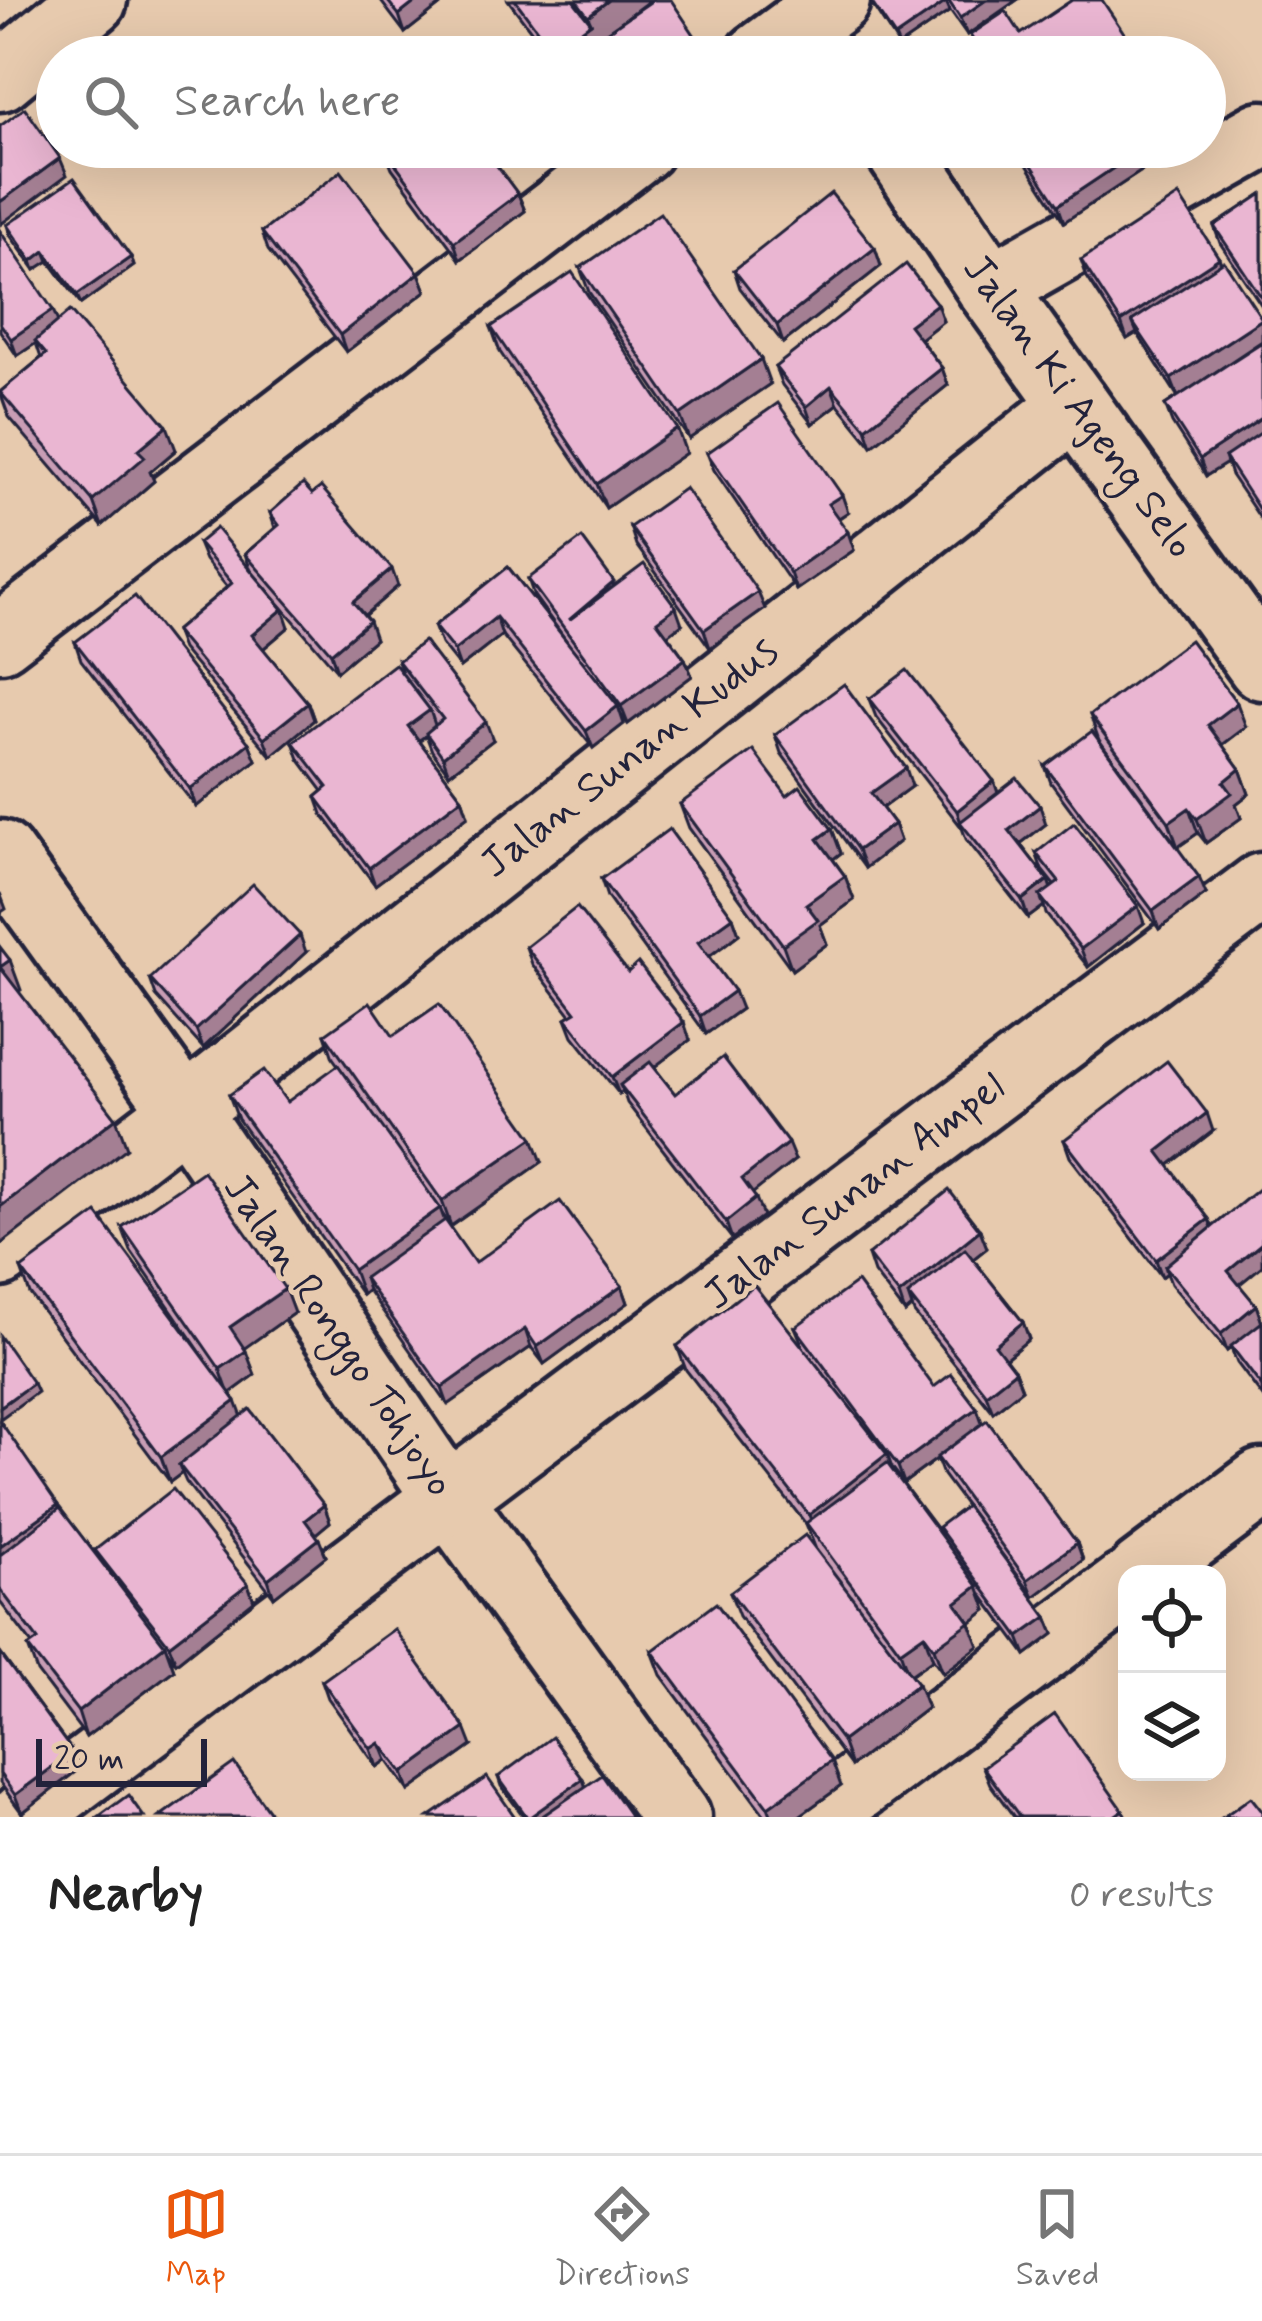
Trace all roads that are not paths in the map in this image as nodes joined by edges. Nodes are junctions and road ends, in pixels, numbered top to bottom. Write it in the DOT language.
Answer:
graph roads {
  1 [pos="93,0"];
  2 [pos="820,19"];
  3 [pos="50,36"];
  4 [pos="793,36"];
  5 [pos="36,47"];
  6 [pos="0,77"];
  7 [pos="1262,135"];
  8 [pos="1226,155"];
  9 [pos="614,168"];
  10 [pos="910,168"];
  11 [pos="1204,168"];
  12 [pos="991,288"];
  13 [pos="1075,405"];
  14 [pos="0,638"];
  15 [pos="1262,665"];
  16 [pos="0,854"];
  17 [pos="1262,887"];
  18 [pos="185,1111"];
  19 [pos="0,1253"];
  20 [pos="1262,1484"];
  21 [pos="447,1497"];
  22 [pos="1153,1565"];
  23 [pos="1118,1592"];
  24 [pos="24,1817"];
  25 [pos="677,1817"];
  26 [pos="817,1817"];
  1 -- 3 [label="street"];
  2 -- 4 [label="street"];
  5 -- 6 [label="street"];
  7 -- 8 [label="street"];
  9 -- 14 [label="street"];
  10 -- 12 [label="street, Jalan Ki Ageng Selo"];
  11 -- 12 [label="street"];
  12 -- 13 [label="street, Jalan Ki Ageng Selo"];
  13 -- 15 [label="street, Jalan Ki Ageng Selo"];
  13 -- 18 [label="street, Jalan Sunan Kudus"];
  16 -- 18 [label="street, Jalan Ronggo Tohjoyo"];
  17 -- 21 [label="street, Jalan Sunan Ampel"];
  18 -- 19 [label="street, Jalan Sunan Kudus"];
  18 -- 21 [label="street, Jalan Ronggo Tohjoyo"];
  20 -- 22 [label="street"];
  21 -- 24 [label="street, Jalan Sunan Ampel"];
  21 -- 25 [label="street, Jalan Ronggo Tohjoyo"];
  23 -- 26 [label="street"];
}
